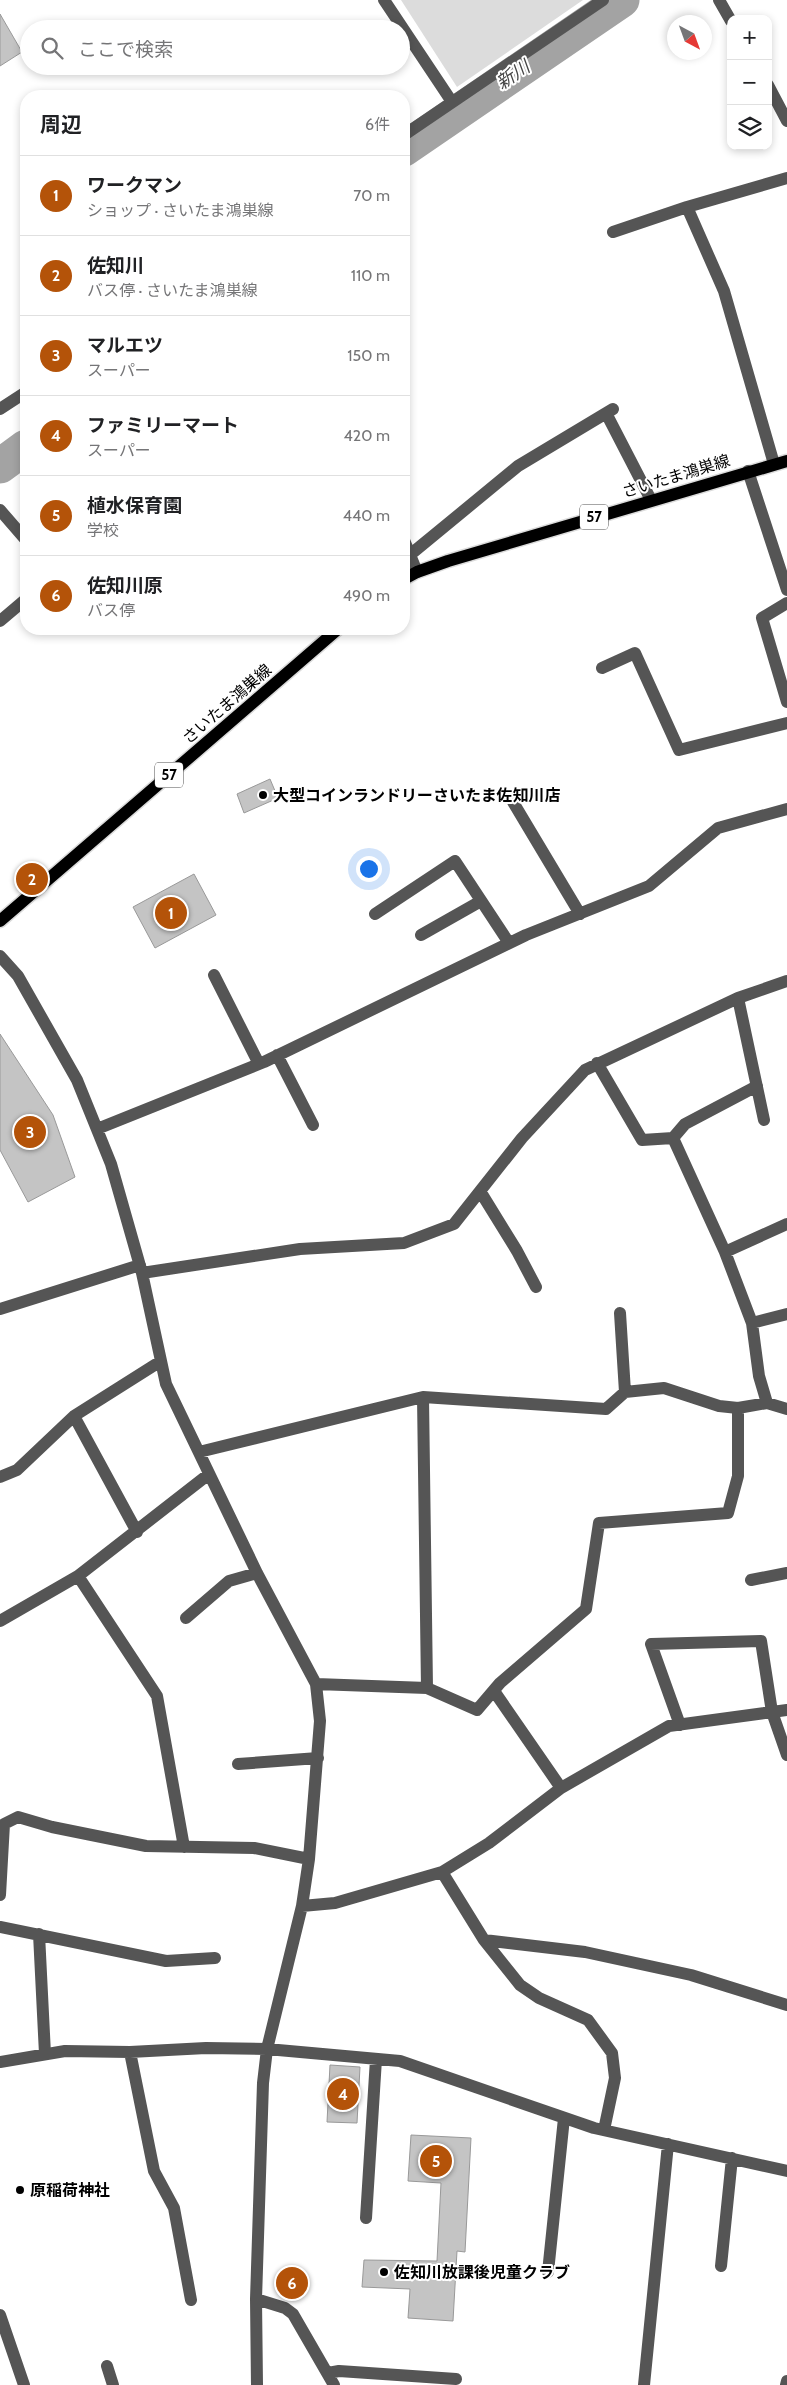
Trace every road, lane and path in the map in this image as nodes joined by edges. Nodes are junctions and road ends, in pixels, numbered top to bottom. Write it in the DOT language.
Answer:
graph roads {
  1 [pos="384,0"];
  2 [pos="603,0"];
  3 [pos="719,0"];
  4 [pos="728,15"];
  5 [pos="397,20"];
  6 [pos="410,39"];
  7 [pos="772,93"];
  8 [pos="452,102"];
  9 [pos="787,121"];
  10 [pos="410,131"];
  11 [pos="787,178"];
  12 [pos="687,207"];
  13 [pos="613,232"];
  14 [pos="20,396"];
  15 [pos="0,409"];
  16 [pos="787,461"];
  17 [pos="774,464"];
  18 [pos="748,471"];
  19 [pos="651,500"];
  20 [pos="1,511"];
  21 [pos="20,533"];
  22 [pos="411,554"];
  23 [pos="417,572"];
  24 [pos="410,576"];
  25 [pos="787,590"];
  26 [pos="787,603"];
  27 [pos="20,604"];
  28 [pos="0,620"];
  29 [pos="331,635"];
  30 [pos="602,668"];
  31 [pos="787,702"];
  32 [pos="787,723"];
  33 [pos="513,802"];
  34 [pos="787,809"];
  35 [pos="481,901"];
  36 [pos="375,914"];
  37 [pos="580,914"];
  38 [pos="0,920"];
  39 [pos="421,936"];
  40 [pos="509,943"];
  41 [pos="0,956"];
  42 [pos="214,975"];
  43 [pos="787,981"];
  44 [pos="738,998"];
  45 [pos="277,1056"];
  46 [pos="597,1062"];
  47 [pos="259,1064"];
  48 [pos="757,1086"];
  49 [pos="764,1120"];
  50 [pos="314,1125"];
  51 [pos="97,1129"];
  52 [pos="673,1138"];
  53 [pos="480,1191"];
  54 [pos="787,1224"];
  55 [pos="725,1252"];
  56 [pos="141,1269"];
  57 [pos="536,1287"];
  58 [pos="0,1309"];
  59 [pos="620,1313"];
  60 [pos="787,1314"];
  61 [pos="752,1323"];
  62 [pos="161,1361"];
  63 [pos="625,1392"];
  64 [pos="423,1397"];
  65 [pos="767,1403"];
  66 [pos="738,1408"];
  67 [pos="787,1409"];
  68 [pos="74,1416"];
  69 [pos="199,1452"];
  70 [pos="210,1474"];
  71 [pos="0,1477"];
  72 [pos="137,1532"];
  73 [pos="257,1573"];
  74 [pos="787,1573"];
  75 [pos="78,1576"];
  76 [pos="751,1580"];
  77 [pos="186,1618"];
  78 [pos="0,1621"];
  79 [pos="316,1684"];
  80 [pos="427,1688"];
  81 [pos="494,1691"];
  82 [pos="787,1710"];
  83 [pos="772,1712"];
  84 [pos="680,1725"];
  85 [pos="787,1755"];
  86 [pos="318,1758"];
  87 [pos="238,1764"];
  88 [pos="561,1788"];
  89 [pos="184,1848"];
  90 [pos="308,1859"];
  91 [pos="442,1872"];
  92 [pos="0,1895"];
  93 [pos="302,1906"];
  94 [pos="0,1926"];
  95 [pos="39,1934"];
  96 [pos="484,1940"];
  97 [pos="215,1958"];
  98 [pos="787,2004"];
  99 [pos="268,2049"];
  100 [pos="130,2052"];
  101 [pos="45,2054"];
  102 [pos="376,2059"];
  103 [pos="0,2062"];
  104 [pos="564,2118"];
  105 [pos="604,2130"];
  106 [pos="668,2144"];
  107 [pos="732,2158"];
  108 [pos="787,2170"];
  109 [pos="366,2218"];
  110 [pos="721,2266"];
  111 [pos="548,2272"];
  112 [pos="256,2299"];
  113 [pos="190,2300"];
  114 [pos="0,2315"];
  115 [pos="107,2366"];
  116 [pos="331,2379"];
  117 [pos="456,2379"];
  118 [pos="787,2381"];
  119 [pos="24,2385"];
  120 [pos="113,2385"];
  121 [pos="256,2385"];
  122 [pos="644,2385"];
  123 [pos="786,2385"];
  1 -- 5 [label="street"];
  2 -- 8 [label="street"];
  3 -- 4 [label="street"];
  6 -- 8 [label="street"];
  7 -- 9 [label="street"];
  8 -- 10 [label="street"];
  11 -- 12 [label="street"];
  12 -- 13 [label="street"];
  12 -- 17 [label="street"];
  14 -- 15 [label="street"];
  16 -- 17 [label="main road, さいたま鴻巣線 / 57"];
  17 -- 18 [label="main road, さいたま鴻巣線 / 57"];
  18 -- 19 [label="main road, さいたま鴻巣線 / 57"];
  18 -- 25 [label="street"];
  19 -- 22 [label="street"];
  19 -- 23 [label="main road, さいたま鴻巣線 / 57"];
  20 -- 21 [label="street"];
  22 -- 23 [label="street"];
  23 -- 24 [label="main road, さいたま鴻巣線 / 57"];
  26 -- 31 [label="street"];
  27 -- 28 [label="street"];
  29 -- 38 [label="main road, さいたま鴻巣線 / 57"];
  30 -- 32 [label="street"];
  33 -- 37 [label="street"];
  34 -- 37 [label="street"];
  35 -- 36 [label="street"];
  35 -- 39 [label="street"];
  35 -- 40 [label="street"];
  37 -- 40 [label="street"];
  40 -- 45 [label="street"];
  41 -- 51 [label="street"];
  42 -- 47 [label="street"];
  43 -- 44 [label="street"];
  44 -- 46 [label="street"];
  44 -- 48 [label="street"];
  45 -- 47 [label="street"];
  45 -- 50 [label="street"];
  46 -- 52 [label="street"];
  46 -- 53 [label="street"];
  47 -- 51 [label="street"];
  48 -- 49 [label="street"];
  48 -- 52 [label="street"];
  51 -- 56 [label="street"];
  52 -- 55 [label="street"];
  53 -- 56 [label="street"];
  53 -- 57 [label="street"];
  54 -- 55 [label="street"];
  55 -- 61 [label="street"];
  56 -- 58 [label="street"];
  56 -- 62 [label="street"];
  59 -- 63 [label="street"];
  60 -- 61 [label="street"];
  61 -- 65 [label="street"];
  62 -- 68 [label="street"];
  62 -- 69 [label="street"];
  63 -- 64 [label="street"];
  63 -- 66 [label="street"];
  64 -- 69 [label="street"];
  64 -- 80 [label="street"];
  65 -- 66 [label="street"];
  65 -- 67 [label="street"];
  66 -- 81 [label="street"];
  68 -- 71 [label="street"];
  68 -- 72 [label="street"];
  69 -- 70 [label="street"];
  70 -- 72 [label="street"];
  70 -- 73 [label="street"];
  72 -- 75 [label="street"];
  73 -- 77 [label="street"];
  73 -- 79 [label="street"];
  74 -- 76 [label="street"];
  75 -- 78 [label="street"];
  75 -- 89 [label="street"];
  79 -- 80 [label="street"];
  79 -- 86 [label="street"];
  80 -- 81 [label="street"];
  81 -- 88 [label="street"];
  82 -- 83 [label="street"];
  83 -- 84 [label="street"];
  83 -- 84 [label="street"];
  83 -- 85 [label="street"];
  84 -- 88 [label="street"];
  86 -- 87 [label="street"];
  86 -- 90 [label="street"];
  88 -- 91 [label="street"];
  89 -- 90 [label="street"];
  89 -- 92 [label="street"];
  90 -- 93 [label="street"];
  91 -- 93 [label="street"];
  91 -- 96 [label="street"];
  93 -- 99 [label="street"];
  94 -- 95 [label="street"];
  95 -- 97 [label="street"];
  95 -- 101 [label="street"];
  96 -- 98 [label="street"];
  96 -- 105 [label="street"];
  99 -- 100 [label="street"];
  99 -- 102 [label="street"];
  99 -- 112 [label="street"];
  100 -- 101 [label="street"];
  100 -- 113 [label="street"];
  101 -- 103 [label="street"];
  102 -- 104 [label="street"];
  102 -- 109 [label="street"];
  104 -- 105 [label="street"];
  104 -- 111 [label="street"];
  105 -- 106 [label="street"];
  106 -- 107 [label="street"];
  106 -- 122 [label="street"];
  107 -- 108 [label="street"];
  107 -- 110 [label="street"];
  112 -- 116 [label="street"];
  112 -- 121 [label="street"];
  114 -- 119 [label="street"];
  115 -- 120 [label="street"];
  116 -- 117 [label="street"];
  118 -- 123 [label="street"];
}
